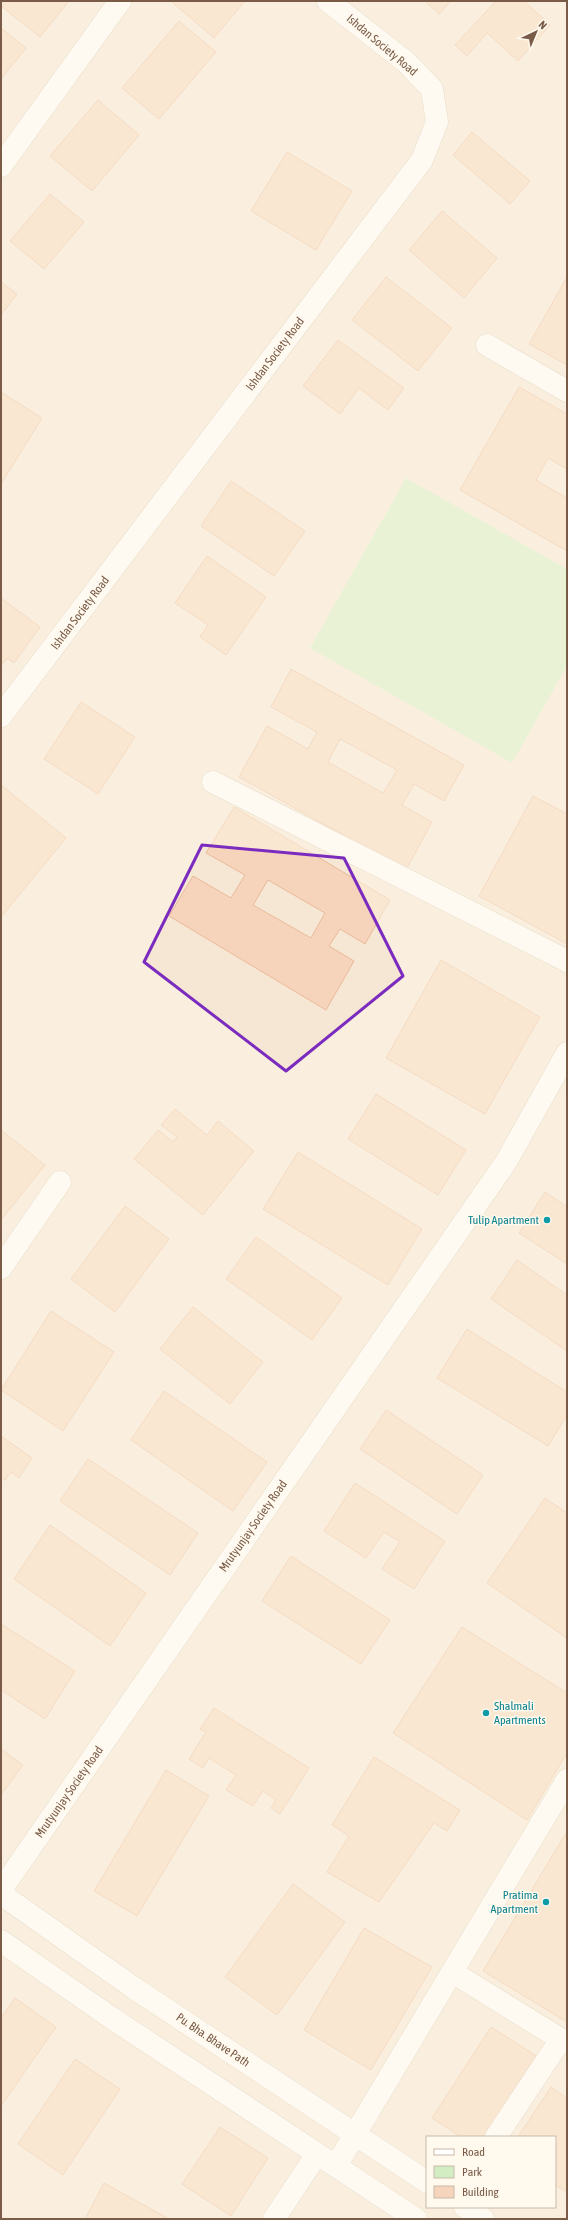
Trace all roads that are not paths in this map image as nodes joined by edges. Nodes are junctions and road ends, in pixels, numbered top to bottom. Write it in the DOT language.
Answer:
graph roads {
  1 [pos="120,1"];
  2 [pos="328,1"];
  3 [pos="1,166"];
  4 [pos="487,345"];
  5 [pos="567,391"];
  6 [pos="1,716"];
  7 [pos="214,782"];
  8 [pos="567,961"];
  9 [pos="567,1053"];
  10 [pos="60,1182"];
  11 [pos="1,1268"];
  12 [pos="565,1788"];
  13 [pos="1,1890"];
  14 [pos="1,1894"];
  15 [pos="1,1941"];
  16 [pos="452,1972"];
  17 [pos="564,2041"];
  18 [pos="354,2135"];
  19 [pos="497,2136"];
  20 [pos="317,2154"];
  21 [pos="336,2166"];
  22 [pos="426,2181"];
  23 [pos="466,2208"];
  24 [pos="413,2218"];
  25 [pos="274,2219"];
  26 [pos="483,2219"];
  1 -- 3 [label="street"];
  2 -- 6 [label="street, Ishdan Society Road"];
  4 -- 5 [label="street"];
  7 -- 8 [label="street"];
  9 -- 13 [label="street, Mrutyunjay Society Road"];
  10 -- 11 [label="street"];
  12 -- 16 [label="street"];
  14 -- 18 [label="street, Pu. Bha. Bhave Path"];
  15 -- 20 [label="street"];
  16 -- 17 [label="street"];
  16 -- 18 [label="street"];
  17 -- 19 [label="street"];
  18 -- 21 [label="street"];
  18 -- 22 [label="street, Pu. Bha. Bhave Path"];
  20 -- 21 [label="street"];
  20 -- 25 [label="street"];
  21 -- 24 [label="street"];
  23 -- 26 [label="street"];
}
